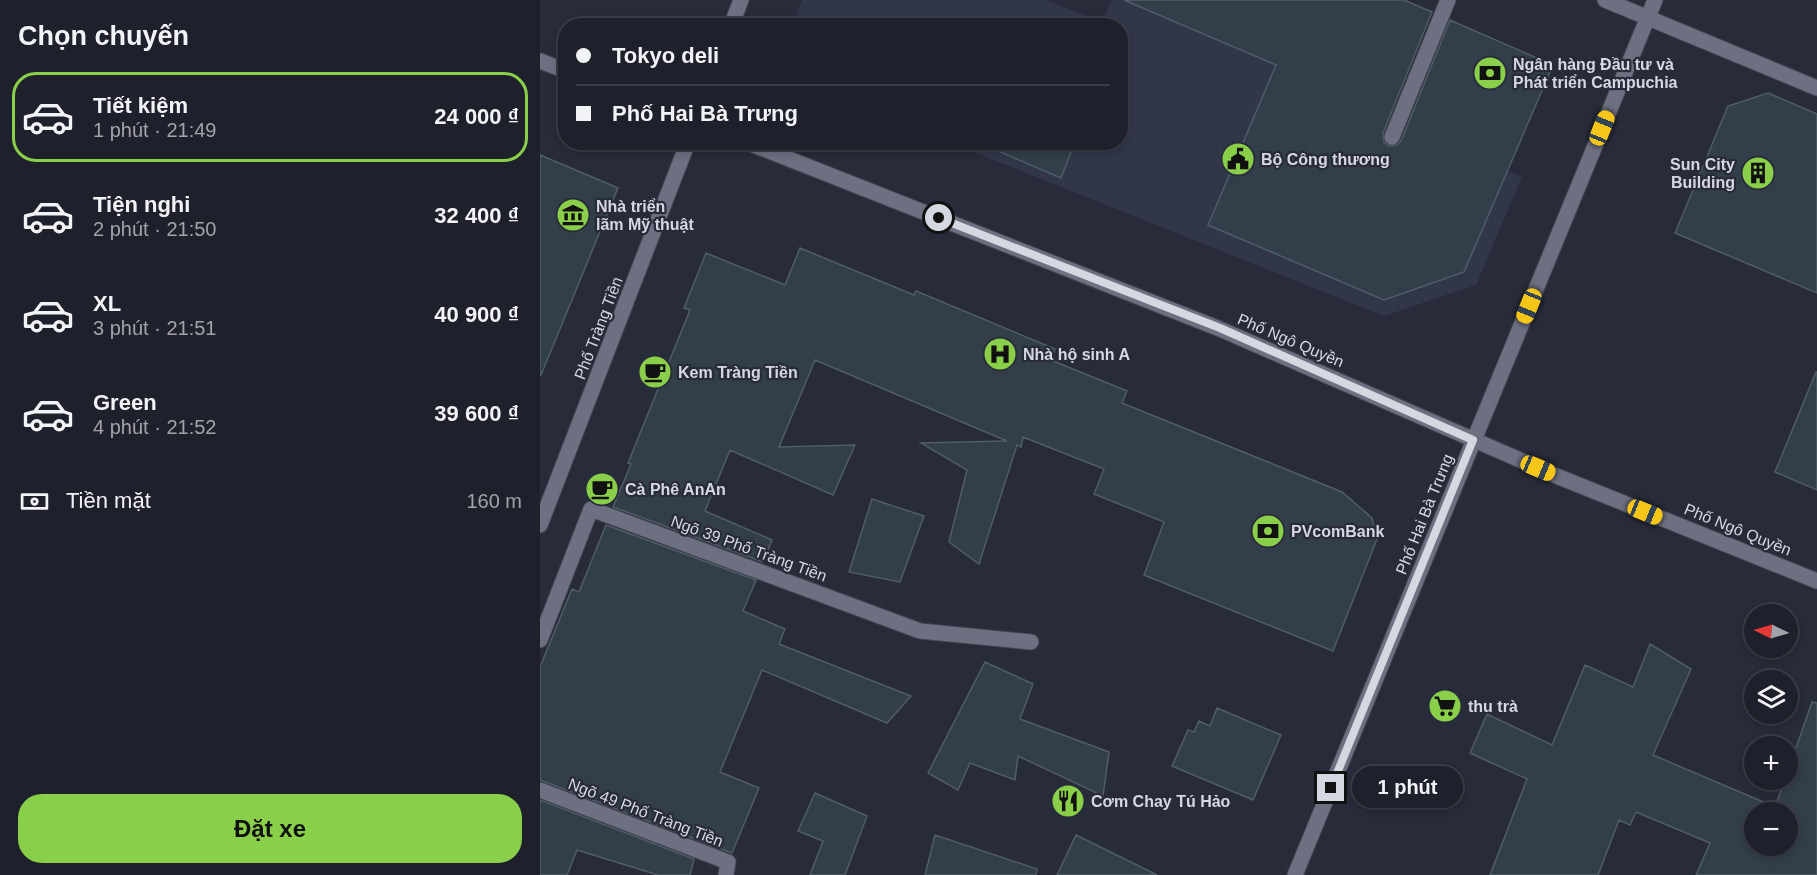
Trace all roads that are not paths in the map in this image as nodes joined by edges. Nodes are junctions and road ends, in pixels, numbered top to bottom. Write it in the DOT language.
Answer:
graph roads {
  1 [pos="741,0"];
  2 [pos="1448,0"];
  3 [pos="1605,0"];
  4 [pos="1655,0"];
  5 [pos="1648,17"];
  6 [pos="734,18"];
  7 [pos="540,61"];
  8 [pos="558,68"];
  9 [pos="1817,88"];
  10 [pos="1392,137"];
  11 [pos="685,150"];
  12 [pos="766,150"];
  13 [pos="1473,440"];
  14 [pos="540,525"];
  15 [pos="1817,581"];
  16 [pos="540,640"];
  17 [pos="1031,642"];
  18 [pos="540,790"];
  19 [pos="726,875"];
  20 [pos="1295,875"];
  1 -- 6 [label="street"];
  2 -- 10 [label="street"];
  3 -- 5 [label="street"];
  4 -- 5 [label="street, Phố Hai Bà Trưng"];
  5 -- 9 [label="street"];
  5 -- 13 [label="street, Phố Hai Bà Trưng"];
  7 -- 8 [label="street"];
  11 -- 14 [label="street, Phố Tràng Tiền"];
  12 -- 13 [label="street, Phố Ngô Quyền"];
  13 -- 15 [label="street, Phố Ngô Quyền"];
  13 -- 20 [label="street, Phố Hai Bà Trưng"];
  16 -- 17 [label="street, Ngõ 39 Phố Tràng Tiền"];
  18 -- 19 [label="street, Ngõ 49 Phố Tràng Tiền"];
}
